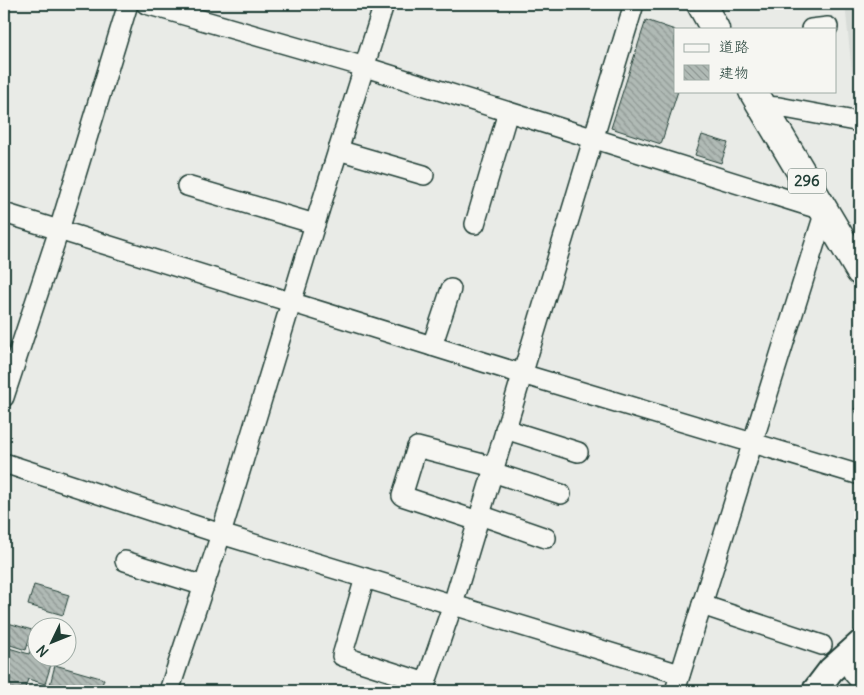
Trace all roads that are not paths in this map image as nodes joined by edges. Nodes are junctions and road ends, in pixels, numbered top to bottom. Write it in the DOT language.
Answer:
graph roads {
  1 [pos="128,4"];
  2 [pos="146,4"];
  3 [pos="384,4"];
  4 [pos="634,4"];
  5 [pos="700,4"];
  6 [pos="714,28"];
  7 [pos="365,67"];
  8 [pos="757,98"];
  9 [pos="508,112"];
  10 [pos="860,122"];
  11 [pos="593,138"];
  12 [pos="338,150"];
  13 [pos="424,175"];
  14 [pos="187,186"];
  15 [pos="825,211"];
  16 [pos="4,213"];
  17 [pos="315,224"];
  18 [pos="474,224"];
  19 [pos="58,230"];
  20 [pos="860,271"];
  21 [pos="451,289"];
  22 [pos="292,302"];
  23 [pos="432,346"];
  24 [pos="522,374"];
  25 [pos="4,397"];
  26 [pos="505,429"];
  27 [pos="753,444"];
  28 [pos="578,452"];
  29 [pos="4,463"];
  30 [pos="493,469"];
  31 [pos="860,475"];
  32 [pos="561,494"];
  33 [pos="479,518"];
  34 [pos="221,534"];
  35 [pos="546,538"];
  36 [pos="126,561"];
  37 [pos="365,578"];
  38 [pos="204,586"];
  39 [pos="453,604"];
  40 [pos="702,605"];
  41 [pos="860,644"];
  42 [pos="822,645"];
  43 [pos="677,683"];
  44 [pos="425,687"];
  45 [pos="169,691"];
  46 [pos="815,691"];
  1 -- 19 [label="street"];
  2 -- 7 [label="street"];
  3 -- 7 [label="street"];
  4 -- 11 [label="street"];
  5 -- 6 [label="highway"];
  7 -- 9 [label="street"];
  7 -- 12 [label="street"];
  8 -- 10 [label="street"];
  8 -- 15 [label="highway, 296"];
  9 -- 11 [label="street"];
  9 -- 18 [label="street"];
  11 -- 15 [label="street"];
  11 -- 24 [label="street"];
  12 -- 13 [label="street"];
  12 -- 17 [label="street"];
  14 -- 17 [label="street"];
  15 -- 20 [label="highway, 296"];
  15 -- 27 [label="street"];
  16 -- 19 [label="street"];
  17 -- 22 [label="street"];
  19 -- 22 [label="street"];
  19 -- 25 [label="street"];
  21 -- 23 [label="street"];
  22 -- 23 [label="street"];
  22 -- 34 [label="street"];
  23 -- 24 [label="street"];
  24 -- 26 [label="street"];
  24 -- 27 [label="street"];
  26 -- 28 [label="street"];
  26 -- 30 [label="street"];
  27 -- 31 [label="street"];
  27 -- 40 [label="street"];
  29 -- 34 [label="street"];
  30 -- 32 [label="street"];
  30 -- 33 [label="street"];
  30 -- 33 [label="street"];
  33 -- 35 [label="street"];
  33 -- 39 [label="street"];
  34 -- 37 [label="street"];
  34 -- 38 [label="street"];
  36 -- 38 [label="street"];
  37 -- 39 [label="street"];
  37 -- 44 [label="street"];
  38 -- 45 [label="street"];
  39 -- 43 [label="street"];
  39 -- 44 [label="street"];
  40 -- 42 [label="street"];
  40 -- 43 [label="street"];
  41 -- 46 [label="main road"];
}
